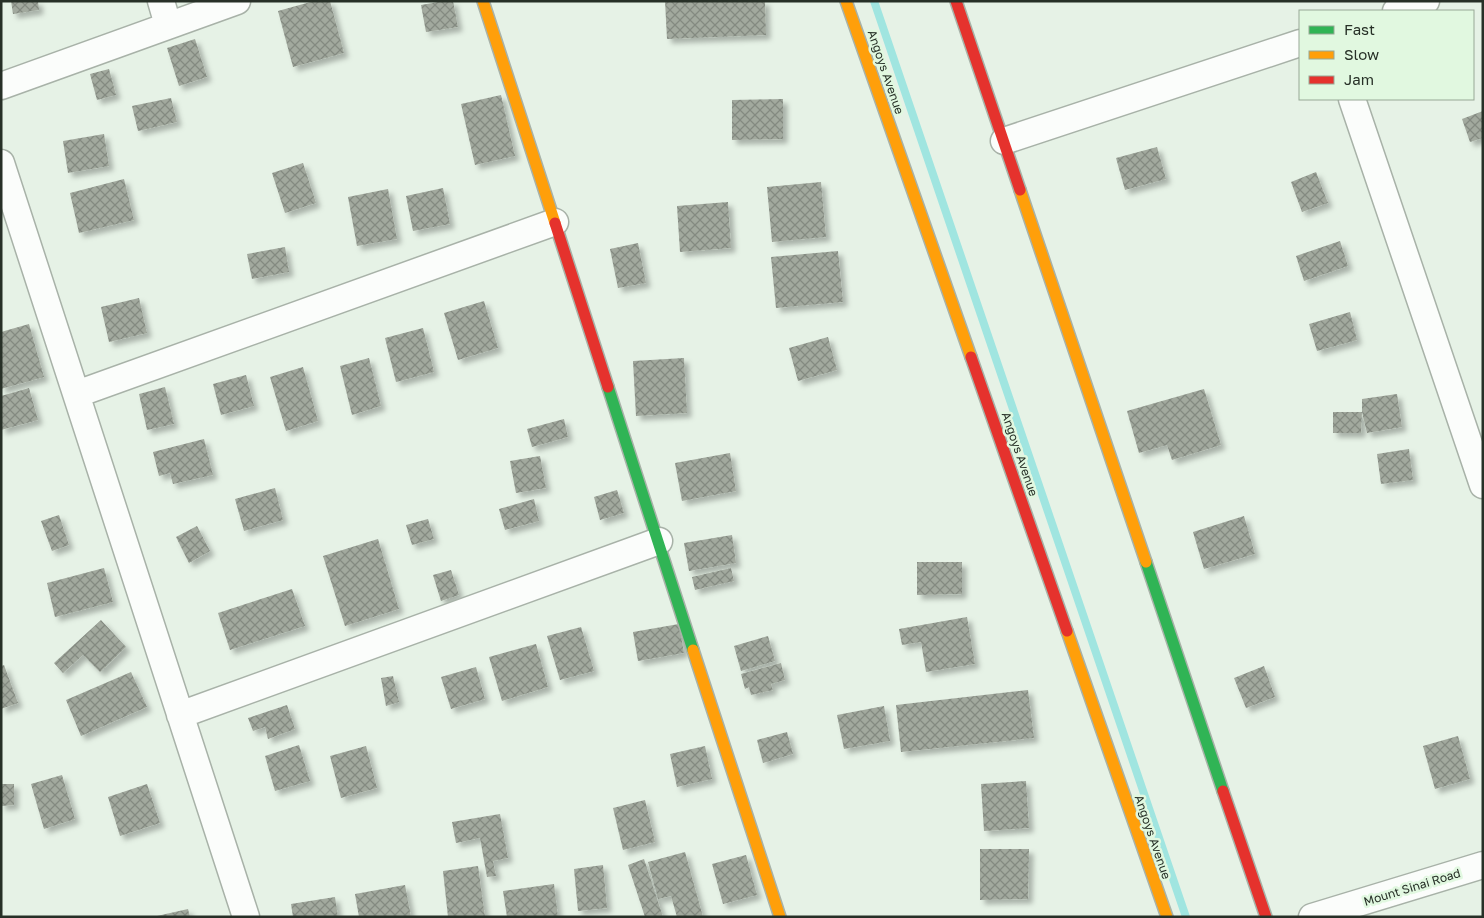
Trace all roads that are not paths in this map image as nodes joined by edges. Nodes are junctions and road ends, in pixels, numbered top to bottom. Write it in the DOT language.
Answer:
graph roads {
  1 [pos="237,1"];
  2 [pos="484,1"];
  3 [pos="846,1"];
  4 [pos="956,1"];
  5 [pos="1426,1"];
  6 [pos="1399,10"];
  7 [pos="165,13"];
  8 [pos="1299,43"];
  9 [pos="1,86"];
  10 [pos="1352,100"];
  11 [pos="1004,141"];
  12 [pos="1,163"];
  13 [pos="10,222"];
  14 [pos="555,222"];
  15 [pos="77,394"];
  16 [pos="1483,485"];
  17 [pos="659,541"];
  18 [pos="180,715"];
  19 [pos="1483,865"];
  20 [pos="246,917"];
  21 [pos="780,917"];
  22 [pos="1167,917"];
  23 [pos="1266,917"];
  24 [pos="1312,917"];
  1 -- 7 [label="street"];
  2 -- 14 [label="street"];
  3 -- 22 [label="street, Angoys Avenue"];
  4 -- 11 [label="street"];
  5 -- 6 [label="street"];
  7 -- 9 [label="street"];
  8 -- 11 [label="street"];
  10 -- 16 [label="street"];
  11 -- 23 [label="street"];
  12 -- 13 [label="street"];
  13 -- 15 [label="street"];
  14 -- 15 [label="street"];
  14 -- 17 [label="street"];
  15 -- 18 [label="street"];
  17 -- 18 [label="street"];
  17 -- 21 [label="street"];
  18 -- 20 [label="street"];
  19 -- 24 [label="street, Mount Sinai Road"];
}
